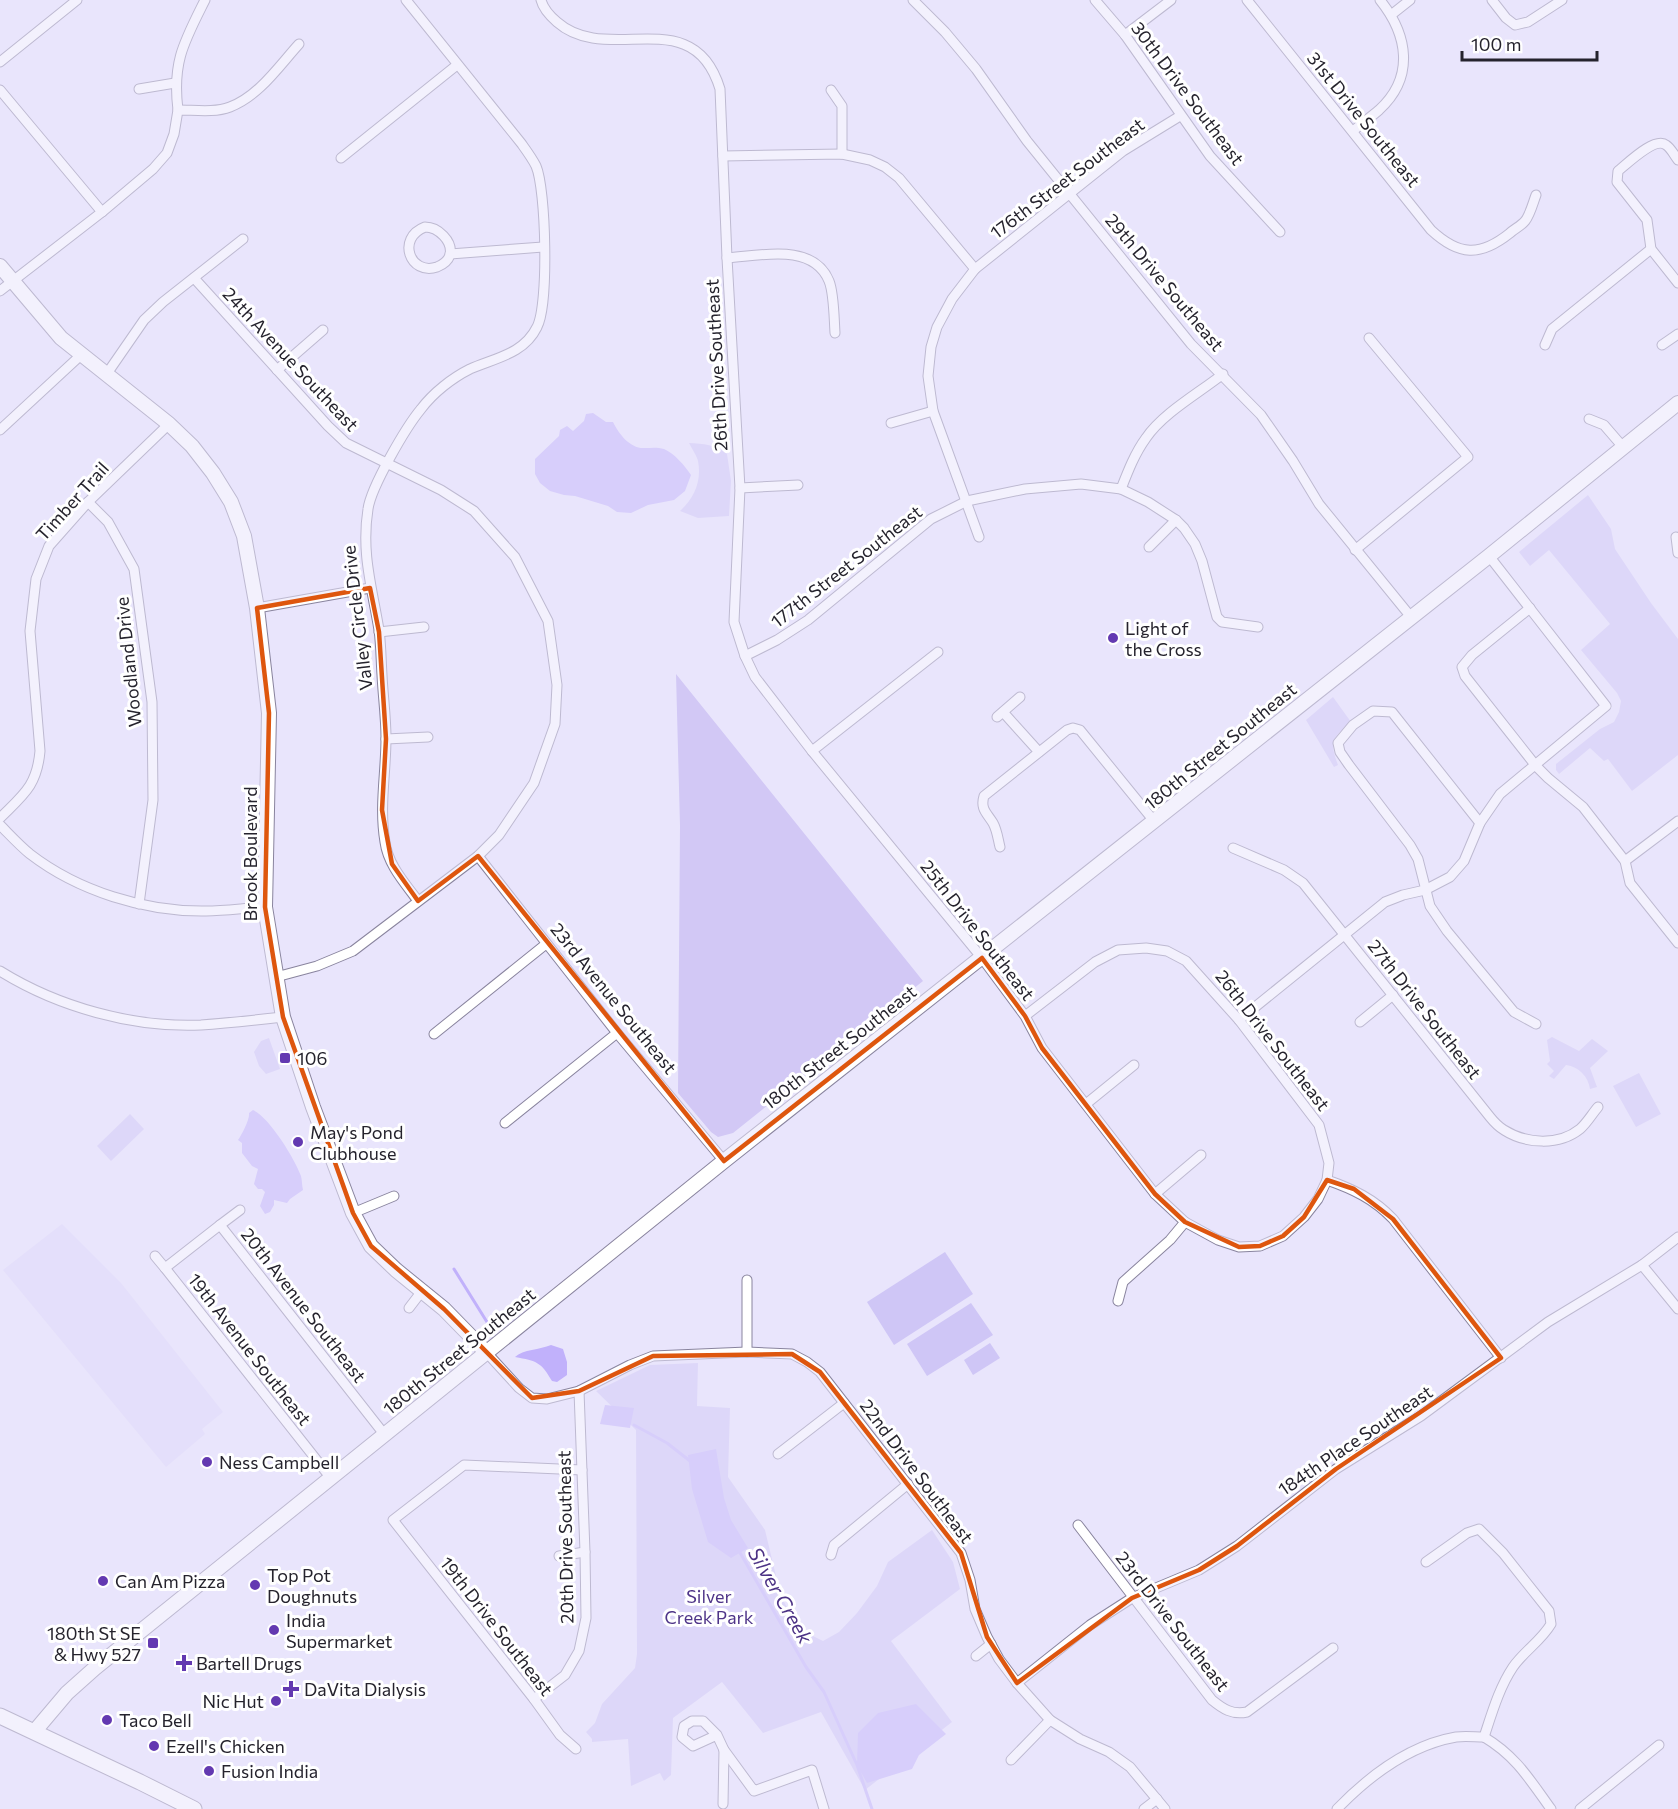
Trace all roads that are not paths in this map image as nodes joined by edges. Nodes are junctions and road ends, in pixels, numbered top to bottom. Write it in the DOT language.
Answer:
graph roads {
  1 [pos="77,0"];
  2 [pos="205,0"];
  3 [pos="406,0"];
  4 [pos="541,0"];
  5 [pos="913,0"];
  6 [pos="1095,0"];
  7 [pos="1171,0"];
  8 [pos="1247,0"];
  9 [pos="1380,0"];
  10 [pos="1410,0"];
  11 [pos="1492,0"];
  12 [pos="1562,0"];
  13 [pos="1392,15"];
  14 [pos="1125,35"];
  15 [pos="299,44"];
  16 [pos="0,62"];
  17 [pos="457,65"];
  18 [pos="175,83"];
  19 [pos="139,89"];
  20 [pos="0,90"];
  21 [pos="831,90"];
  22 [pos="178,110"];
  23 [pos="1180,116"];
  24 [pos="1353,131"];
  25 [pos="842,154"];
  26 [pos="723,156"];
  27 [pos="341,158"];
  28 [pos="1678,160"];
  29 [pos="1070,194"];
  30 [pos="1536,195"];
  31 [pos="102,212"];
  32 [pos="1280,232"];
  33 [pos="243,239"];
  34 [pos="543,247"];
  35 [pos="1651,249"];
  36 [pos="450,254"];
  37 [pos="727,258"];
  38 [pos="0,266"];
  39 [pos="975,268"];
  40 [pos="194,278"];
  41 [pos="12,281"];
  42 [pos="1678,283"];
  43 [pos="0,291"];
  44 [pos="323,330"];
  45 [pos="835,333"];
  46 [pos="1678,334"];
  47 [pos="1368,338"];
  48 [pos="1545,345"];
  49 [pos="1662,345"];
  50 [pos="81,355"];
  51 [pos="277,370"];
  52 [pos="1223,374"];
  53 [pos="106,375"];
  54 [pos="1678,403"];
  55 [pos="933,411"];
  56 [pos="1589,419"];
  57 [pos="891,423"];
  58 [pos="169,424"];
  59 [pos="0,430"];
  60 [pos="1623,447"];
  61 [pos="387,464"];
  62 [pos="798,485"];
  63 [pos="740,488"];
  64 [pos="1121,489"];
  65 [pos="967,501"];
  66 [pos="88,502"];
  67 [pos="1176,520"];
  68 [pos="978,537"];
  69 [pos="1676,537"];
  70 [pos="1149,547"];
  71 [pos="1355,550"];
  72 [pos="1678,553"];
  73 [pos="1489,556"];
  74 [pos="370,588"];
  75 [pos="257,608"];
  76 [pos="1530,608"];
  77 [pos="1411,617"];
  78 [pos="424,627"];
  79 [pos="1258,627"];
  80 [pos="379,632"];
  81 [pos="938,652"];
  82 [pos="746,656"];
  83 [pos="1020,697"];
  84 [pos="428,737"];
  85 [pos="386,739"];
  86 [pos="812,751"];
  87 [pos="1039,752"];
  88 [pos="1536,766"];
  89 [pos="0,818"];
  90 [pos="1154,821"];
  91 [pos="1678,821"];
  92 [pos="1480,823"];
  93 [pos="0,825"];
  94 [pos="1000,847"];
  95 [pos="1233,848"];
  96 [pos="478,856"];
  97 [pos="1625,861"];
  98 [pos="1425,890"];
  99 [pos="418,901"];
  100 [pos="139,904"];
  101 [pos="265,907"];
  102 [pos="1345,935"];
  103 [pos="1677,939"];
  104 [pos="546,944"];
  105 [pos="982,958"];
  106 [pos="0,971"];
  107 [pos="276,977"];
  108 [pos="1393,995"];
  109 [pos="1025,1016"];
  110 [pos="283,1017"];
  111 [pos="1239,1020"];
  112 [pos="1359,1022"];
  113 [pos="1536,1024"];
  114 [pos="617,1033"];
  115 [pos="434,1034"];
  116 [pos="1134,1065"];
  117 [pos="1086,1104"];
  118 [pos="1598,1107"];
  119 [pos="505,1123"];
  120 [pos="1201,1155"];
  121 [pos="724,1161"];
  122 [pos="1327,1180"];
  123 [pos="1155,1194"];
  124 [pos="394,1196"];
  125 [pos="240,1210"];
  126 [pos="352,1213"];
  127 [pos="1185,1222"];
  128 [pos="220,1225"];
  129 [pos="1678,1237"];
  130 [pos="192,1247"];
  131 [pos="155,1256"];
  132 [pos="1642,1265"];
  133 [pos="165,1268"];
  134 [pos="747,1280"];
  135 [pos="422,1291"];
  136 [pos="1118,1301"];
  137 [pos="409,1308"];
  138 [pos="1678,1309"];
  139 [pos="747,1352"];
  140 [pos="487,1353"];
  141 [pos="1501,1358"];
  142 [pos="579,1391"];
  143 [pos="844,1403"];
  144 [pos="384,1434"];
  145 [pos="778,1454"];
  146 [pos="582,1470"];
  147 [pos="330,1477"];
  148 [pos="908,1484"];
  149 [pos="1078,1525"];
  150 [pos="585,1552"];
  151 [pos="831,1555"];
  152 [pos="559,1556"];
  153 [pos="1426,1562"];
  154 [pos="1132,1598"];
  155 [pos="991,1644"];
  156 [pos="1333,1648"];
  157 [pos="976,1656"];
  158 [pos="1017,1683"];
  159 [pos="534,1699"];
  160 [pos="0,1716"];
  161 [pos="1050,1720"];
  162 [pos="34,1732"];
  163 [pos="717,1735"];
  164 [pos="1484,1737"];
  165 [pos="1659,1745"];
  166 [pos="576,1749"];
  167 [pos="724,1750"];
  168 [pos="1011,1760"];
  169 [pos="1157,1799"];
  170 [pos="723,1804"];
  171 [pos="1344,1807"];
  172 [pos="194,1809"];
  173 [pos="824,1809"];
  174 [pos="1144,1809"];
  175 [pos="1165,1809"];
  176 [pos="1551,1809"];
  177 [pos="1580,1809"];
  1 -- 16 [label="street"];
  2 -- 18 [label="street"];
  3 -- 17 [label="street"];
  4 -- 26 [label="street, 26th Drive Southeast"];
  5 -- 29 [label="street, 29th Drive Southeast"];
  6 -- 14 [label="street, 30th Drive Southeast"];
  7 -- 14 [label="street"];
  8 -- 24 [label="street, 31st Drive Southeast"];
  9 -- 13 [label="street"];
  10 -- 13 [label="street"];
  11 -- 12 [label="street"];
  13 -- 24 [label="street"];
  14 -- 23 [label="street, 30th Drive Southeast"];
  15 -- 22 [label="street"];
  17 -- 27 [label="street"];
  17 -- 34 [label="street"];
  18 -- 19 [label="street"];
  18 -- 22 [label="street"];
  20 -- 31 [label="street"];
  21 -- 25 [label="street"];
  22 -- 31 [label="street"];
  23 -- 29 [label="street, 176th Street Southeast"];
  23 -- 32 [label="street, 30th Drive Southeast"];
  24 -- 30 [label="street, 31st Drive Southeast"];
  25 -- 26 [label="street"];
  25 -- 39 [label="street"];
  26 -- 37 [label="street, 26th Drive Southeast"];
  28 -- 35 [label="street"];
  29 -- 39 [label="street, 176th Street Southeast"];
  29 -- 52 [label="street, 29th Drive Southeast"];
  31 -- 41 [label="street"];
  33 -- 40 [label="street"];
  34 -- 36 [label="street"];
  34 -- 61 [label="street, Valley Circle Drive"];
  35 -- 42 [label="street"];
  35 -- 48 [label="street"];
  36 -- 36 [label="street"];
  37 -- 45 [label="street"];
  37 -- 63 [label="street, 26th Drive Southeast"];
  38 -- 41 [label="street"];
  39 -- 55 [label="street, 176th Street Southeast"];
  40 -- 51 [label="street, 24th Avenue Southeast"];
  40 -- 53 [label="street"];
  41 -- 43 [label="street"];
  41 -- 50 [label="street"];
  44 -- 51 [label="street"];
  46 -- 49 [label="street"];
  47 -- 71 [label="street"];
  50 -- 53 [label="street, Brook Boulevard"];
  50 -- 59 [label="street"];
  51 -- 61 [label="street, 24th Avenue Southeast"];
  52 -- 64 [label="street"];
  52 -- 71 [label="street, 29th Drive Southeast"];
  53 -- 58 [label="street, Brook Boulevard"];
  54 -- 60 [label="street, 180th Street Southeast"];
  55 -- 57 [label="street"];
  55 -- 65 [label="street, 176th Street Southeast"];
  56 -- 60 [label="street"];
  58 -- 66 [label="street, Timber Trail"];
  58 -- 75 [label="street, Brook Boulevard"];
  60 -- 73 [label="street, 180th Street Southeast"];
  61 -- 74 [label="street, Valley Circle Drive"];
  61 -- 96 [label="street, 24th Avenue Southeast"];
  62 -- 63 [label="street"];
  63 -- 82 [label="street, 26th Drive Southeast"];
  64 -- 65 [label="street, 177th Street Southeast"];
  64 -- 67 [label="street, 177th Street Southeast"];
  65 -- 68 [label="street, 176th Street Southeast"];
  65 -- 82 [label="street, 177th Street Southeast"];
  66 -- 89 [label="street, Timber Trail"];
  66 -- 100 [label="street, Woodland Drive"];
  67 -- 70 [label="street"];
  67 -- 79 [label="street, 177th Street Southeast"];
  69 -- 72 [label="street"];
  71 -- 77 [label="street, 29th Drive Southeast"];
  73 -- 76 [label="street"];
  73 -- 77 [label="street, 180th Street Southeast"];
  74 -- 75 [label="street"];
  74 -- 80 [label="street, Valley Circle Drive"];
  75 -- 101 [label="street, Brook Boulevard"];
  76 -- 88 [label="street"];
  76 -- 88 [label="street"];
  77 -- 90 [label="street, 180th Street Southeast"];
  78 -- 80 [label="street"];
  80 -- 85 [label="street, Valley Circle Drive"];
  81 -- 86 [label="street"];
  82 -- 86 [label="street, 25th Drive Southeast"];
  83 -- 87 [label="street"];
  84 -- 85 [label="street"];
  85 -- 99 [label="street, Valley Circle Drive"];
  86 -- 105 [label="street, 25th Drive Southeast"];
  87 -- 90 [label="street"];
  87 -- 94 [label="street"];
  88 -- 92 [label="street"];
  88 -- 97 [label="street"];
  90 -- 105 [label="street, 180th Street Southeast"];
  91 -- 97 [label="street"];
  92 -- 98 [label="street"];
  92 -- 98 [label="street"];
  93 -- 100 [label="street"];
  95 -- 102 [label="street, 27th Drive Southeast"];
  96 -- 99 [label="street"];
  96 -- 104 [label="street, 23rd Avenue Southeast"];
  97 -- 103 [label="street"];
  98 -- 102 [label="street"];
  98 -- 113 [label="street"];
  99 -- 107 [label="street"];
  100 -- 101 [label="street"];
  101 -- 107 [label="street, Brook Boulevard"];
  102 -- 108 [label="street, 27th Drive Southeast"];
  102 -- 111 [label="street"];
  104 -- 114 [label="street, 23rd Avenue Southeast"];
  104 -- 115 [label="street"];
  105 -- 109 [label="street, 25th Drive Southeast"];
  105 -- 121 [label="street, 180th Street Southeast"];
  106 -- 110 [label="street"];
  107 -- 110 [label="street, Brook Boulevard"];
  108 -- 112 [label="street"];
  108 -- 118 [label="street, 27th Drive Southeast"];
  109 -- 111 [label="street, 26th Drive Southeast"];
  109 -- 117 [label="street, 25th Drive Southeast"];
  110 -- 126 [label="street, Brook Boulevard"];
  111 -- 122 [label="street, 26th Drive Southeast"];
  114 -- 119 [label="street"];
  114 -- 121 [label="street, 23rd Avenue Southeast"];
  116 -- 117 [label="street"];
  117 -- 123 [label="street, 25th Drive Southeast"];
  120 -- 123 [label="street"];
  121 -- 140 [label="street, 180th Street Southeast"];
  122 -- 127 [label="street, 25th Drive Southeast"];
  122 -- 141 [label="street"];
  123 -- 127 [label="street, 25th Drive Southeast"];
  124 -- 126 [label="street"];
  125 -- 128 [label="street"];
  126 -- 135 [label="street, Brook Boulevard"];
  127 -- 136 [label="street"];
  128 -- 130 [label="street, 20th Avenue Southeast"];
  128 -- 144 [label="street, 20th Avenue Southeast"];
  129 -- 132 [label="street, 184th Place Southeast"];
  130 -- 133 [label="street, 19th Avenue Southeast"];
  131 -- 133 [label="street"];
  132 -- 138 [label="street"];
  132 -- 141 [label="street, 184th Place Southeast"];
  133 -- 147 [label="street, 19th Avenue Southeast"];
  134 -- 139 [label="street"];
  135 -- 137 [label="street"];
  135 -- 140 [label="street, Brook Boulevard"];
  139 -- 142 [label="street, 22nd Drive Southeast"];
  139 -- 143 [label="street, 22nd Drive Southeast"];
  140 -- 142 [label="street, 22nd Drive Southeast"];
  140 -- 144 [label="street, 180th Street Southeast"];
  141 -- 154 [label="street, 184th Place Southeast"];
  142 -- 146 [label="street, 20th Drive Southeast"];
  143 -- 145 [label="street"];
  143 -- 148 [label="street, 22nd Drive Southeast"];
  144 -- 147 [label="street, 180th Street Southeast"];
  146 -- 150 [label="street, 20th Drive Southeast"];
  146 -- 159 [label="street, 19th Drive Southeast"];
  147 -- 162 [label="street, 180th Street Southeast"];
  148 -- 151 [label="street"];
  148 -- 155 [label="street, 22nd Drive Southeast"];
  149 -- 154 [label="street, 23rd Drive Southeast"];
  150 -- 152 [label="street"];
  150 -- 159 [label="street, 20th Drive Southeast"];
  153 -- 164 [label="street"];
  154 -- 156 [label="street, 23rd Drive Southeast"];
  154 -- 158 [label="street, 184th Place Southeast"];
  155 -- 157 [label="street"];
  155 -- 158 [label="street, 22nd Drive Southeast"];
  158 -- 161 [label="street, 22nd Drive Southeast"];
  159 -- 166 [label="street, 19th Drive Southeast"];
  160 -- 162 [label="main road"];
  161 -- 168 [label="street"];
  161 -- 169 [label="street, 22nd Drive Southeast"];
  162 -- 172 [label="main road"];
  163 -- 167 [label="street"];
  164 -- 171 [label="street"];
  164 -- 176 [label="street"];
  165 -- 177 [label="street"];
  167 -- 170 [label="street"];
  167 -- 173 [label="street"];
  169 -- 174 [label="street"];
  169 -- 175 [label="street, 22nd Drive Southeast"];
}
